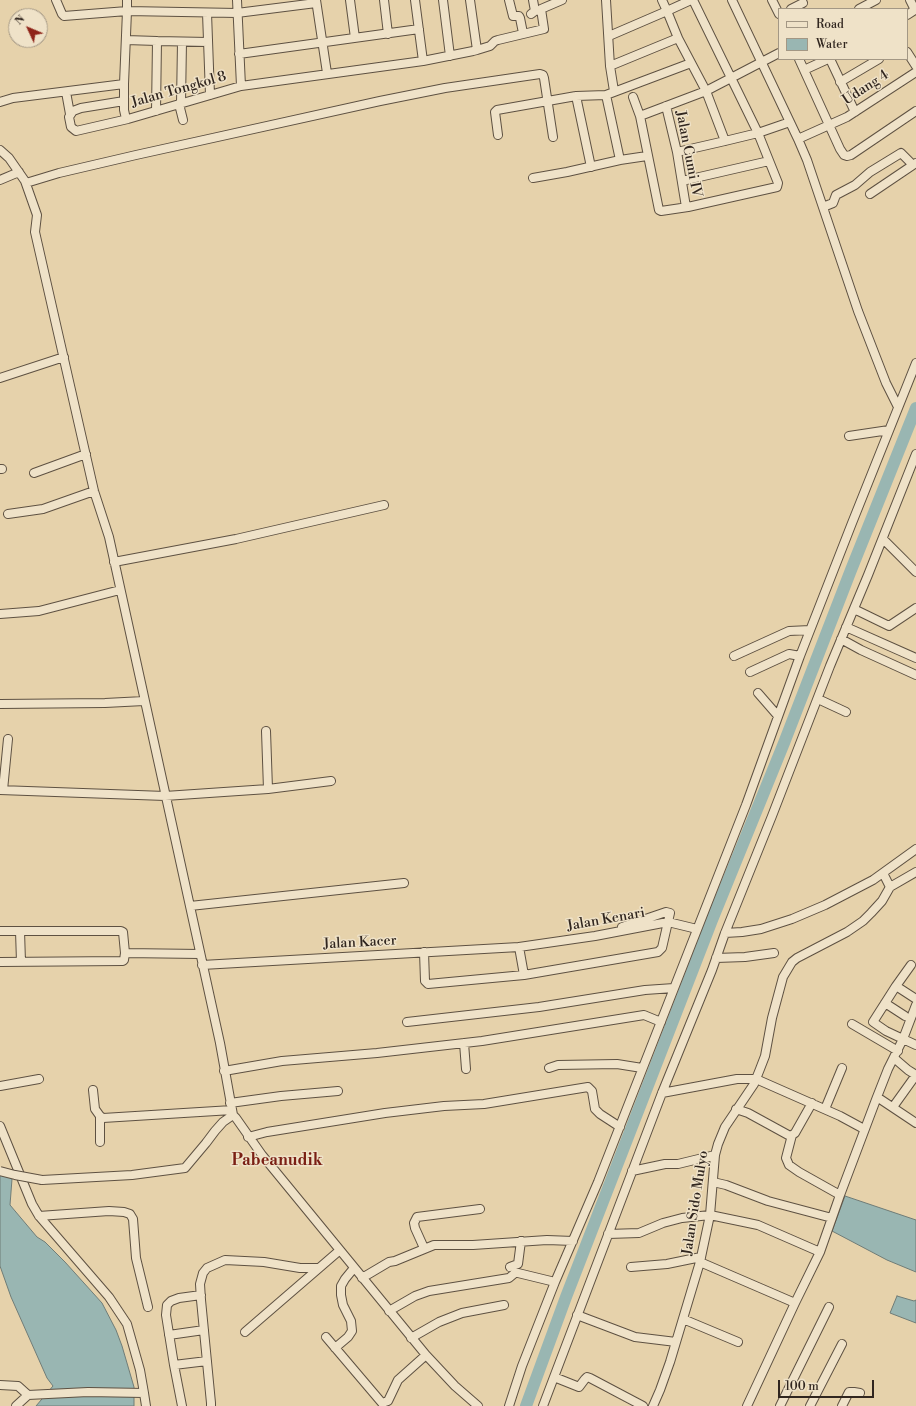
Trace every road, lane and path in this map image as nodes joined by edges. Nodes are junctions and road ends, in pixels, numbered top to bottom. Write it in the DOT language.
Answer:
graph roads {
  1 [pos="56,0"];
  2 [pos="127,0"];
  3 [pos="237,0"];
  4 [pos="350,0"];
  5 [pos="384,0"];
  6 [pos="415,0"];
  7 [pos="443,0"];
  8 [pos="470,0"];
  9 [pos="509,0"];
  10 [pos="534,0"];
  11 [pos="562,0"];
  12 [pos="606,0"];
  13 [pos="662,0"];
  14 [pos="692,0"];
  15 [pos="732,0"];
  16 [pos="772,0"];
  17 [pos="876,0"];
  18 [pos="910,0"];
  19 [pos="804,1"];
  20 [pos="316,2"];
  21 [pos="793,8"];
  22 [pos="861,8"];
  23 [pos="667,10"];
  24 [pos="127,11"];
  25 [pos="916,11"];
  26 [pos="536,12"];
  27 [pos="778,12"];
  28 [pos="207,13"];
  29 [pos="237,13"];
  30 [pos="419,29"];
  31 [pos="523,33"];
  32 [pos="388,34"];
  33 [pos="609,36"];
  34 [pos="355,38"];
  35 [pos="678,38"];
  36 [pos="126,40"];
  37 [pos="157,41"];
  38 [pos="182,42"];
  39 [pos="208,42"];
  40 [pos="322,42"];
  41 [pos="477,50"];
  42 [pos="239,54"];
  43 [pos="778,54"];
  44 [pos="908,54"];
  45 [pos="450,56"];
  46 [pos="799,60"];
  47 [pos="827,60"];
  48 [pos="829,60"];
  49 [pos="877,60"];
  50 [pos="423,61"];
  51 [pos="761,62"];
  52 [pos="691,63"];
  53 [pos="610,66"];
  54 [pos="916,66"];
  55 [pos="804,70"];
  56 [pos="916,72"];
  57 [pos="327,74"];
  58 [pos="731,77"];
  59 [pos="840,82"];
  60 [pos="124,84"];
  61 [pos="241,86"];
  62 [pos="614,91"];
  63 [pos="706,91"];
  64 [pos="66,92"];
  65 [pos="210,95"];
  66 [pos="606,95"];
  67 [pos="576,96"];
  68 [pos="633,97"];
  69 [pos="124,101"];
  70 [pos="0,102"];
  71 [pos="548,102"];
  72 [pos="180,104"];
  73 [pos="666,106"];
  74 [pos="156,111"];
  75 [pos="916,111"];
  76 [pos="855,112"];
  77 [pos="70,114"];
  78 [pos="640,116"];
  79 [pos="126,119"];
  80 [pos="183,120"];
  81 [pos="790,122"];
  82 [pos="829,125"];
  83 [pos="758,133"];
  84 [pos="498,135"];
  85 [pos="553,137"];
  86 [pos="798,139"];
  87 [pos="725,141"];
  88 [pos="0,150"];
  89 [pos="677,152"];
  90 [pos="647,156"];
  91 [pos="620,160"];
  92 [pos="769,161"];
  93 [pos="914,164"];
  94 [pos="591,167"];
  95 [pos="19,172"];
  96 [pos="533,178"];
  97 [pos="0,180"];
  98 [pos="682,181"];
  99 [pos="26,183"];
  100 [pos="870,194"];
  101 [pos="823,206"];
  102 [pos="686,207"];
  103 [pos="64,357"];
  104 [pos="916,363"];
  105 [pos="0,378"];
  106 [pos="898,407"];
  107 [pos="888,430"];
  108 [pos="849,436"];
  109 [pos="86,454"];
  110 [pos="916,454"];
  111 [pos="34,473"];
  112 [pos="94,491"];
  113 [pos="384,505"];
  114 [pos="8,514"];
  115 [pos="883,539"];
  116 [pos="114,562"];
  117 [pos="916,572"];
  118 [pos="120,590"];
  119 [pos="916,608"];
  120 [pos="854,609"];
  121 [pos="0,614"];
  122 [pos="810,630"];
  123 [pos="843,634"];
  124 [pos="734,656"];
  125 [pos="800,656"];
  126 [pos="916,658"];
  127 [pos="750,672"];
  128 [pos="916,676"];
  129 [pos="758,693"];
  130 [pos="818,698"];
  131 [pos="144,701"];
  132 [pos="0,704"];
  133 [pos="846,712"];
  134 [pos="778,716"];
  135 [pos="266,731"];
  136 [pos="8,739"];
  137 [pos="331,782"];
  138 [pos="268,789"];
  139 [pos="2,790"];
  140 [pos="165,796"];
  141 [pos="916,849"];
  142 [pos="916,872"];
  143 [pos="883,873"];
  144 [pos="404,883"];
  145 [pos="890,887"];
  146 [pos="190,906"];
  147 [pos="668,922"];
  148 [pos="696,929"];
  149 [pos="0,931"];
  150 [pos="20,931"];
  151 [pos="725,933"];
  152 [pos="519,947"];
  153 [pos="424,952"];
  154 [pos="125,953"];
  155 [pos="774,953"];
  156 [pos="200,954"];
  157 [pos="716,958"];
  158 [pos="0,962"];
  159 [pos="21,962"];
  160 [pos="202,965"];
  161 [pos="911,965"];
  162 [pos="524,975"];
  163 [pos="896,986"];
  164 [pos="674,988"];
  165 [pos="916,999"];
  166 [pos="885,1003"];
  167 [pos="916,1006"];
  168 [pos="905,1016"];
  169 [pos="407,1022"];
  170 [pos="660,1022"];
  171 [pos="852,1024"];
  172 [pos="903,1039"];
  173 [pos="464,1043"];
  174 [pos="916,1045"];
  175 [pos="896,1054"];
  176 [pos="549,1068"];
  177 [pos="642,1068"];
  178 [pos="842,1068"];
  179 [pos="466,1069"];
  180 [pos="224,1071"];
  181 [pos="916,1075"];
  182 [pos="39,1079"];
  183 [pos="756,1079"];
  184 [pos="0,1086"];
  185 [pos="93,1090"];
  186 [pos="338,1091"];
  187 [pos="662,1093"];
  188 [pos="877,1097"];
  189 [pos="812,1103"];
  190 [pos="893,1107"];
  191 [pos="736,1109"];
  192 [pos="825,1109"];
  193 [pos="232,1110"];
  194 [pos="100,1116"];
  195 [pos="916,1123"];
  196 [pos="0,1126"];
  197 [pos="620,1127"];
  198 [pos="864,1129"];
  199 [pos="792,1136"];
  200 [pos="248,1137"];
  201 [pos="100,1142"];
  202 [pos="715,1155"];
  203 [pos="0,1171"];
  204 [pos="632,1171"];
  205 [pos="713,1182"];
  206 [pos="840,1195"];
  207 [pos="480,1209"];
  208 [pos="710,1215"];
  209 [pos="39,1216"];
  210 [pos="832,1218"];
  211 [pos="608,1234"];
  212 [pos="521,1241"];
  213 [pos="573,1241"];
  214 [pos="424,1248"];
  215 [pos="340,1250"];
  216 [pos="820,1252"];
  217 [pos="700,1259"];
  218 [pos="510,1267"];
  219 [pos="631,1267"];
  220 [pos="318,1268"];
  221 [pos="354,1268"];
  222 [pos="362,1278"];
  223 [pos="555,1282"];
  224 [pos="201,1295"];
  225 [pos="795,1304"];
  226 [pos="504,1305"];
  227 [pos="148,1307"];
  228 [pos="829,1307"];
  229 [pos="389,1310"];
  230 [pos="577,1315"];
  231 [pos="683,1318"];
  232 [pos="204,1330"];
  233 [pos="245,1332"];
  234 [pos="169,1335"];
  235 [pos="326,1337"];
  236 [pos="411,1338"];
  237 [pos="676,1342"];
  238 [pos="738,1342"];
  239 [pos="842,1344"];
  240 [pos="335,1348"];
  241 [pos="426,1355"];
  242 [pos="207,1361"];
  243 [pos="174,1365"];
  244 [pos="554,1377"];
  245 [pos="0,1385"];
  246 [pos="144,1393"];
  247 [pos="860,1393"];
  248 [pos="28,1395"];
  249 [pos="16,1406"];
  250 [pos="146,1406"];
  251 [pos="182,1406"];
  252 [pos="211,1406"];
  253 [pos="478,1406"];
  254 [pos="509,1406"];
  255 [pos="543,1406"];
  256 [pos="643,1406"];
  257 [pos="653,1406"];
  258 [pos="747,1406"];
  259 [pos="780,1406"];
  260 [pos="810,1406"];
  261 [pos="842,1406"];
  1 -- 24 [label="street"];
  2 -- 24 [label="street"];
  3 -- 29 [label="street"];
  4 -- 34 [label="street"];
  5 -- 32 [label="street"];
  6 -- 30 [label="street"];
  7 -- 45 [label="street"];
  8 -- 41 [label="street"];
  9 -- 31 [label="street"];
  10 -- 26 [label="street"];
  11 -- 26 [label="street"];
  12 -- 33 [label="street"];
  13 -- 23 [label="street"];
  14 -- 23 [label="street"];
  14 -- 58 [label="street"];
  15 -- 51 [label="street"];
  16 -- 27 [label="street"];
  17 -- 22 [label="street"];
  18 -- 25 [label="street"];
  19 -- 21 [label="street"];
  20 -- 29 [label="street"];
  20 -- 40 [label="street"];
  23 -- 33 [label="street"];
  23 -- 35 [label="street"];
  24 -- 28 [label="street"];
  24 -- 36 [label="street"];
  26 -- 31 [label="street, Jalan Tongkol 8"];
  28 -- 29 [label="street"];
  28 -- 39 [label="street"];
  29 -- 42 [label="street"];
  30 -- 32 [label="street"];
  30 -- 50 [label="street"];
  31 -- 41 [label="street, Jalan Tongkol 8"];
  32 -- 34 [label="street"];
  33 -- 53 [label="street"];
  34 -- 40 [label="street"];
  35 -- 52 [label="street"];
  35 -- 53 [label="street"];
  36 -- 37 [label="street"];
  36 -- 60 [label="street"];
  37 -- 38 [label="street"];
  37 -- 74 [label="street"];
  38 -- 39 [label="street"];
  38 -- 72 [label="street"];
  39 -- 65 [label="street"];
  40 -- 42 [label="street"];
  40 -- 57 [label="street"];
  41 -- 45 [label="street, Jalan Tongkol 8"];
  42 -- 61 [label="street"];
  43 -- 51 [label="street"];
  44 -- 54 [label="street"];
  45 -- 50 [label="street, Jalan Tongkol 8"];
  46 -- 55 [label="street"];
  47 -- 55 [label="street"];
  48 -- 59 [label="street"];
  49 -- 59 [label="street"];
  50 -- 57 [label="street, Jalan Tongkol 8"];
  51 -- 58 [label="street"];
  51 -- 81 [label="street"];
  52 -- 62 [label="street"];
  52 -- 63 [label="street"];
  53 -- 62 [label="street"];
  55 -- 82 [label="street"];
  56 -- 76 [label="street, Udang 4"];
  57 -- 61 [label="street, Jalan Tongkol 8"];
  58 -- 63 [label="street"];
  58 -- 83 [label="street"];
  59 -- 76 [label="street"];
  60 -- 64 [label="street"];
  60 -- 69 [label="street"];
  61 -- 65 [label="street, Jalan Tongkol 8"];
  62 -- 66 [label="street"];
  63 -- 73 [label="street"];
  63 -- 87 [label="street"];
  64 -- 70 [label="street"];
  64 -- 77 [label="street"];
  65 -- 72 [label="street, Jalan Tongkol 8"];
  66 -- 67 [label="street"];
  66 -- 91 [label="street"];
  67 -- 71 [label="street"];
  67 -- 94 [label="street"];
  68 -- 78 [label="street"];
  69 -- 77 [label="street"];
  69 -- 79 [label="street"];
  71 -- 84 [label="street"];
  71 -- 85 [label="street"];
  71 -- 99 [label="street"];
  72 -- 74 [label="street, Jalan Tongkol 8"];
  72 -- 80 [label="street"];
  73 -- 78 [label="street"];
  73 -- 89 [label="street, Jalan Cumi IV"];
  74 -- 79 [label="street, Jalan Tongkol 8"];
  75 -- 82 [label="street"];
  76 -- 82 [label="street, Udang 4"];
  77 -- 79 [label="street, Jalan Tongkol 8"];
  78 -- 90 [label="street"];
  81 -- 83 [label="street"];
  81 -- 86 [label="street"];
  82 -- 86 [label="street, Udang 4"];
  83 -- 87 [label="street"];
  83 -- 92 [label="street"];
  86 -- 101 [label="street"];
  87 -- 89 [label="street"];
  88 -- 95 [label="street"];
  89 -- 98 [label="street, Jalan Cumi IV"];
  90 -- 91 [label="street"];
  90 -- 102 [label="street"];
  91 -- 94 [label="street"];
  92 -- 98 [label="street"];
  92 -- 102 [label="street"];
  93 -- 100 [label="street"];
  93 -- 101 [label="street"];
  94 -- 96 [label="street"];
  95 -- 97 [label="street"];
  95 -- 99 [label="street"];
  98 -- 102 [label="street, Jalan Cumi IV"];
  99 -- 103 [label="street"];
  101 -- 106 [label="street"];
  103 -- 105 [label="street"];
  103 -- 109 [label="street"];
  104 -- 106 [label="street"];
  106 -- 107 [label="street"];
  107 -- 108 [label="street"];
  107 -- 122 [label="street"];
  109 -- 111 [label="street"];
  109 -- 112 [label="street"];
  110 -- 115 [label="street"];
  112 -- 114 [label="street"];
  112 -- 116 [label="street"];
  113 -- 116 [label="street"];
  115 -- 117 [label="street"];
  115 -- 120 [label="street"];
  116 -- 118 [label="street"];
  118 -- 121 [label="street"];
  118 -- 131 [label="street"];
  119 -- 120 [label="street"];
  120 -- 123 [label="street"];
  122 -- 124 [label="street"];
  122 -- 125 [label="street"];
  123 -- 126 [label="street"];
  123 -- 128 [label="street"];
  123 -- 130 [label="street"];
  125 -- 127 [label="street"];
  125 -- 134 [label="street"];
  129 -- 134 [label="street"];
  130 -- 133 [label="street"];
  130 -- 151 [label="street"];
  131 -- 132 [label="street"];
  131 -- 140 [label="street"];
  134 -- 148 [label="street"];
  135 -- 138 [label="street"];
  136 -- 139 [label="street"];
  137 -- 138 [label="street"];
  138 -- 140 [label="street"];
  139 -- 140 [label="street"];
  140 -- 146 [label="street"];
  141 -- 143 [label="street"];
  142 -- 145 [label="street"];
  143 -- 145 [label="street"];
  143 -- 151 [label="street"];
  144 -- 146 [label="street"];
  145 -- 183 [label="street, Jalan Sido Mulyo"];
  146 -- 156 [label="street"];
  147 -- 148 [label="street"];
  147 -- 152 [label="street, Jalan Kenari"];
  147 -- 162 [label="street"];
  148 -- 164 [label="street"];
  149 -- 150 [label="street"];
  150 -- 154 [label="street"];
  150 -- 159 [label="street"];
  151 -- 157 [label="street"];
  152 -- 153 [label="street, Jalan Kacer"];
  152 -- 162 [label="street"];
  153 -- 160 [label="street, Jalan Kacer"];
  153 -- 162 [label="street"];
  154 -- 156 [label="street"];
  154 -- 159 [label="street"];
  155 -- 157 [label="street"];
  156 -- 160 [label="street"];
  157 -- 187 [label="street"];
  158 -- 159 [label="street"];
  160 -- 180 [label="street"];
  161 -- 163 [label="street"];
  163 -- 165 [label="street"];
  163 -- 166 [label="street"];
  164 -- 169 [label="street"];
  164 -- 170 [label="street"];
  166 -- 168 [label="street"];
  166 -- 172 [label="street"];
  167 -- 172 [label="street"];
  170 -- 173 [label="street"];
  170 -- 177 [label="street"];
  171 -- 175 [label="street"];
  172 -- 174 [label="street"];
  172 -- 175 [label="street"];
  173 -- 179 [label="street"];
  173 -- 180 [label="street"];
  175 -- 181 [label="street"];
  175 -- 188 [label="street"];
  176 -- 177 [label="street"];
  177 -- 197 [label="street"];
  178 -- 192 [label="street"];
  180 -- 193 [label="street"];
  181 -- 190 [label="street"];
  182 -- 184 [label="street"];
  183 -- 187 [label="street"];
  183 -- 189 [label="street"];
  183 -- 191 [label="street, Jalan Sido Mulyo"];
  185 -- 194 [label="street"];
  186 -- 193 [label="street"];
  187 -- 204 [label="street"];
  188 -- 190 [label="street"];
  188 -- 198 [label="street"];
  189 -- 192 [label="street"];
  189 -- 199 [label="street"];
  190 -- 195 [label="street"];
  191 -- 199 [label="street"];
  191 -- 202 [label="street, Jalan Sido Mulyo"];
  192 -- 198 [label="street"];
  193 -- 194 [label="street"];
  193 -- 200 [label="street"];
  193 -- 203 [label="street, bridge"];
  194 -- 201 [label="street"];
  196 -- 209 [label="street"];
  197 -- 200 [label="street"];
  197 -- 213 [label="street"];
  198 -- 206 [label="street"];
  199 -- 206 [label="street"];
  200 -- 215 [label="street"];
  202 -- 204 [label="street"];
  202 -- 205 [label="street, Jalan Sido Mulyo"];
  204 -- 211 [label="street"];
  205 -- 208 [label="street, Jalan Sido Mulyo"];
  205 -- 210 [label="street"];
  206 -- 210 [label="street"];
  207 -- 214 [label="street"];
  208 -- 211 [label="street"];
  208 -- 216 [label="street"];
  208 -- 217 [label="street, Jalan Sido Mulyo"];
  209 -- 227 [label="street"];
  209 -- 246 [label="street"];
  210 -- 216 [label="street"];
  211 -- 230 [label="street"];
  212 -- 213 [label="street"];
  212 -- 214 [label="street"];
  212 -- 218 [label="street"];
  213 -- 223 [label="street"];
  214 -- 222 [label="street"];
  215 -- 220 [label="street"];
  215 -- 221 [label="street"];
  216 -- 225 [label="street"];
  217 -- 219 [label="street"];
  217 -- 225 [label="street"];
  217 -- 231 [label="street, Jalan Sido Mulyo"];
  220 -- 224 [label="street"];
  220 -- 233 [label="street"];
  221 -- 222 [label="street"];
  221 -- 240 [label="street"];
  222 -- 229 [label="street"];
  223 -- 229 [label="street"];
  223 -- 254 [label="street"];
  224 -- 232 [label="street"];
  224 -- 234 [label="street"];
  225 -- 258 [label="street"];
  226 -- 236 [label="street"];
  228 -- 259 [label="street"];
  229 -- 236 [label="street"];
  230 -- 237 [label="street"];
  230 -- 244 [label="street"];
  231 -- 237 [label="street, Jalan Sido Mulyo"];
  231 -- 238 [label="street"];
  232 -- 234 [label="street"];
  232 -- 242 [label="street"];
  234 -- 243 [label="street"];
  235 -- 240 [label="street"];
  236 -- 241 [label="street"];
  237 -- 257 [label="street, Jalan Sido Mulyo"];
  239 -- 260 [label="street"];
  240 -- 241 [label="street"];
  241 -- 253 [label="street"];
  242 -- 243 [label="street"];
  242 -- 252 [label="street"];
  243 -- 251 [label="street"];
  244 -- 255 [label="street"];
  244 -- 256 [label="street"];
  245 -- 248 [label="street"];
  246 -- 248 [label="street"];
  246 -- 250 [label="street"];
  247 -- 261 [label="street"];
  248 -- 249 [label="street"];
}
